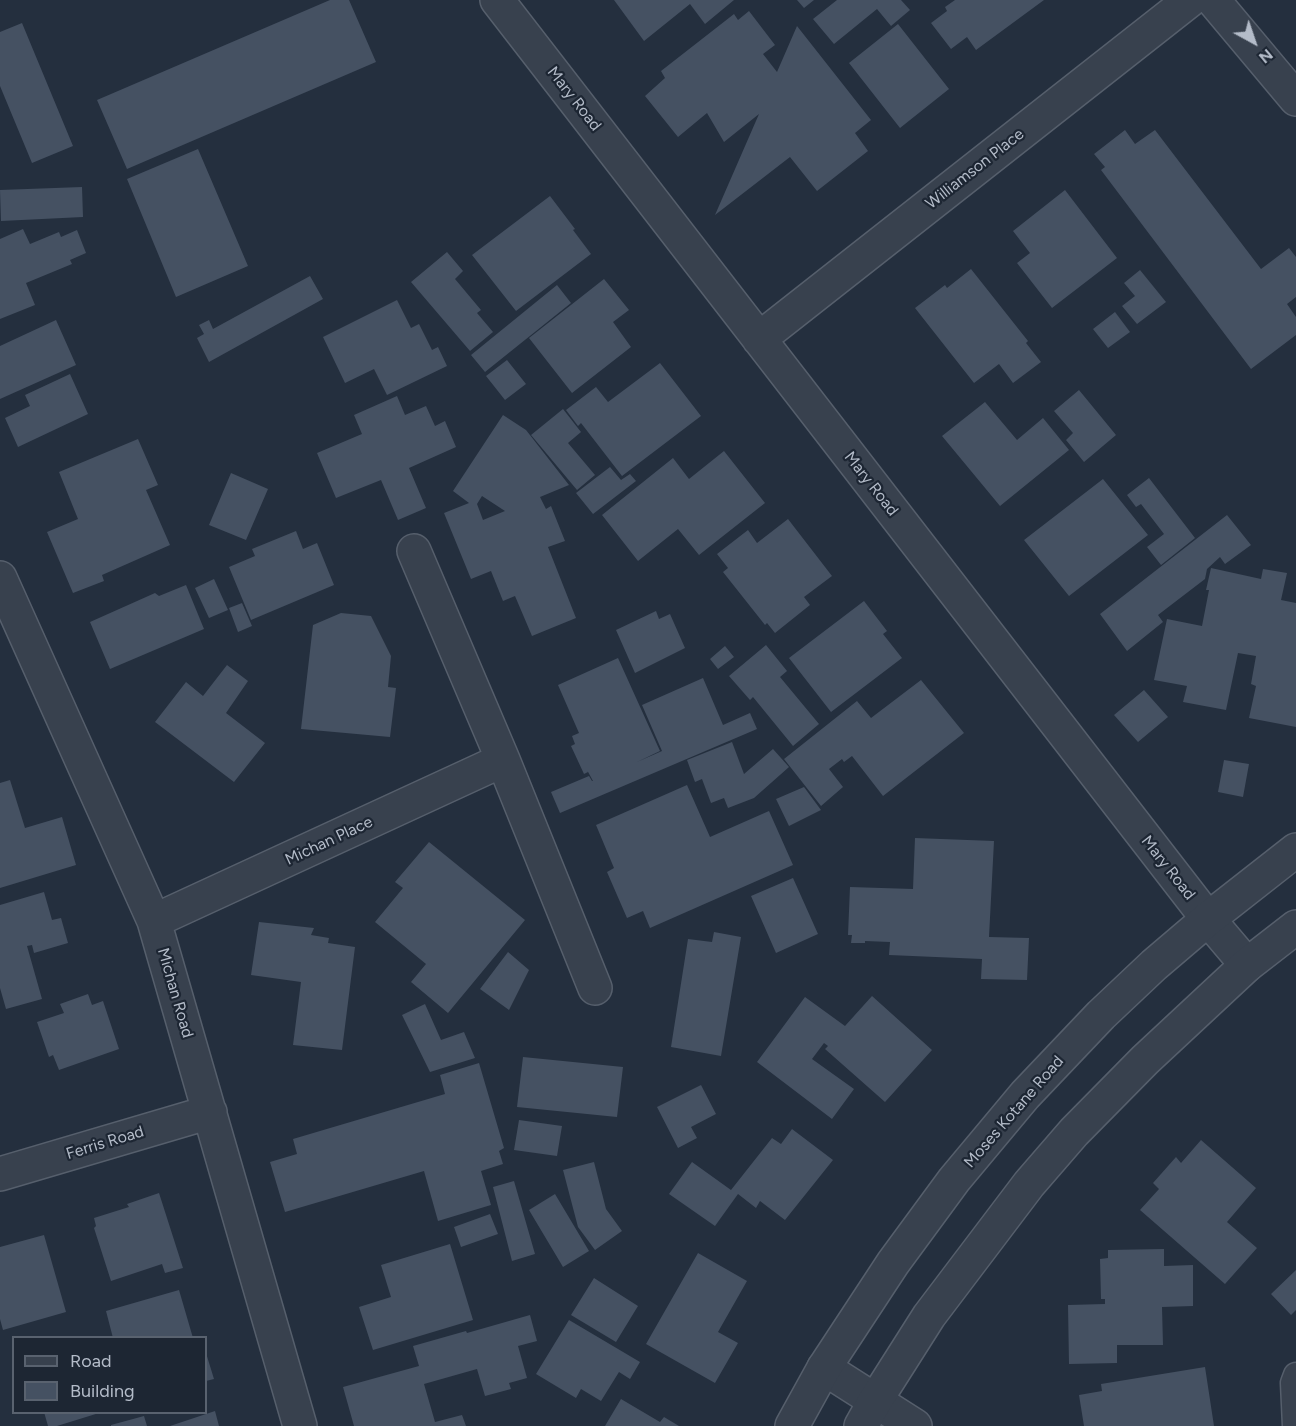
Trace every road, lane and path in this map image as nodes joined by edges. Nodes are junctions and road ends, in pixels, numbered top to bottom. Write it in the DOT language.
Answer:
graph roads {
  1 [pos="497,0"];
  2 [pos="1190,0"];
  3 [pos="1213,0"];
  4 [pos="1296,99"];
  5 [pos="759,339"];
  6 [pos="414,551"];
  7 [pos="3,591"];
  8 [pos="503,760"];
  9 [pos="1296,850"];
  10 [pos="1208,919"];
  11 [pos="154,921"];
  12 [pos="1296,927"];
  13 [pos="1247,965"];
  14 [pos="595,988"];
  15 [pos="210,1112"];
  16 [pos="0,1174"];
  17 [pos="824,1368"];
  18 [pos="1296,1376"];
  19 [pos="868,1414"];
  20 [pos="300,1426"];
  21 [pos="792,1426"];
  22 [pos="915,1426"];
  23 [pos="1294,1426"];
  1 -- 5 [label="street, Mary Road"];
  2 -- 5 [label="street, Williamson Place"];
  3 -- 4 [label="street"];
  5 -- 10 [label="street, Mary Road"];
  6 -- 8 [label="street"];
  7 -- 11 [label="street, Michan Road"];
  8 -- 11 [label="street, Michan Place"];
  8 -- 14 [label="street"];
  9 -- 10 [label="street, Moses Kotane Road"];
  10 -- 13 [label="street, Mary Road"];
  10 -- 17 [label="street, Moses Kotane Road"];
  11 -- 15 [label="street, Michan Road"];
  12 -- 13 [label="street"];
  13 -- 19 [label="street"];
  15 -- 16 [label="street, Ferris Road"];
  15 -- 20 [label="street, Michan Road"];
  17 -- 19 [label="street"];
  17 -- 21 [label="street, Moses Kotane Road"];
  18 -- 23 [label="lane"];
  19 -- 22 [label="street"];
}
